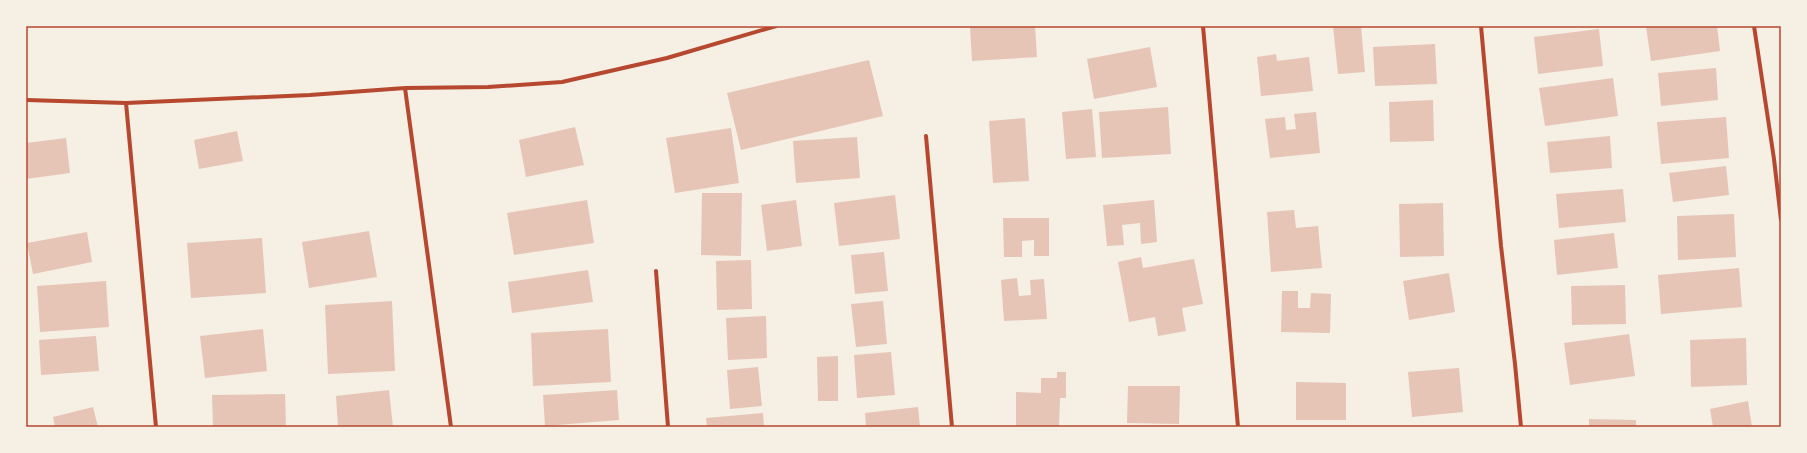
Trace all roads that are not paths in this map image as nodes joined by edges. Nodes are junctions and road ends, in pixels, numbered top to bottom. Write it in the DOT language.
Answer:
graph roads {
  1 [pos="776,26"];
  2 [pos="1203,26"];
  3 [pos="1481,26"];
  4 [pos="1754,26"];
  5 [pos="405,88"];
  6 [pos="26,100"];
  7 [pos="126,103"];
  8 [pos="926,136"];
  9 [pos="1781,220"];
  10 [pos="656,271"];
  11 [pos="156,427"];
  12 [pos="451,427"];
  13 [pos="668,427"];
  14 [pos="952,427"];
  15 [pos="1238,427"];
  16 [pos="1521,427"];
  1 -- 5 [label="street"];
  2 -- 15 [label="street"];
  3 -- 16 [label="street"];
  4 -- 9 [label="street"];
  5 -- 7 [label="street"];
  5 -- 12 [label="street"];
  6 -- 7 [label="street"];
  7 -- 11 [label="street"];
  8 -- 14 [label="street"];
  10 -- 13 [label="street"];
}
